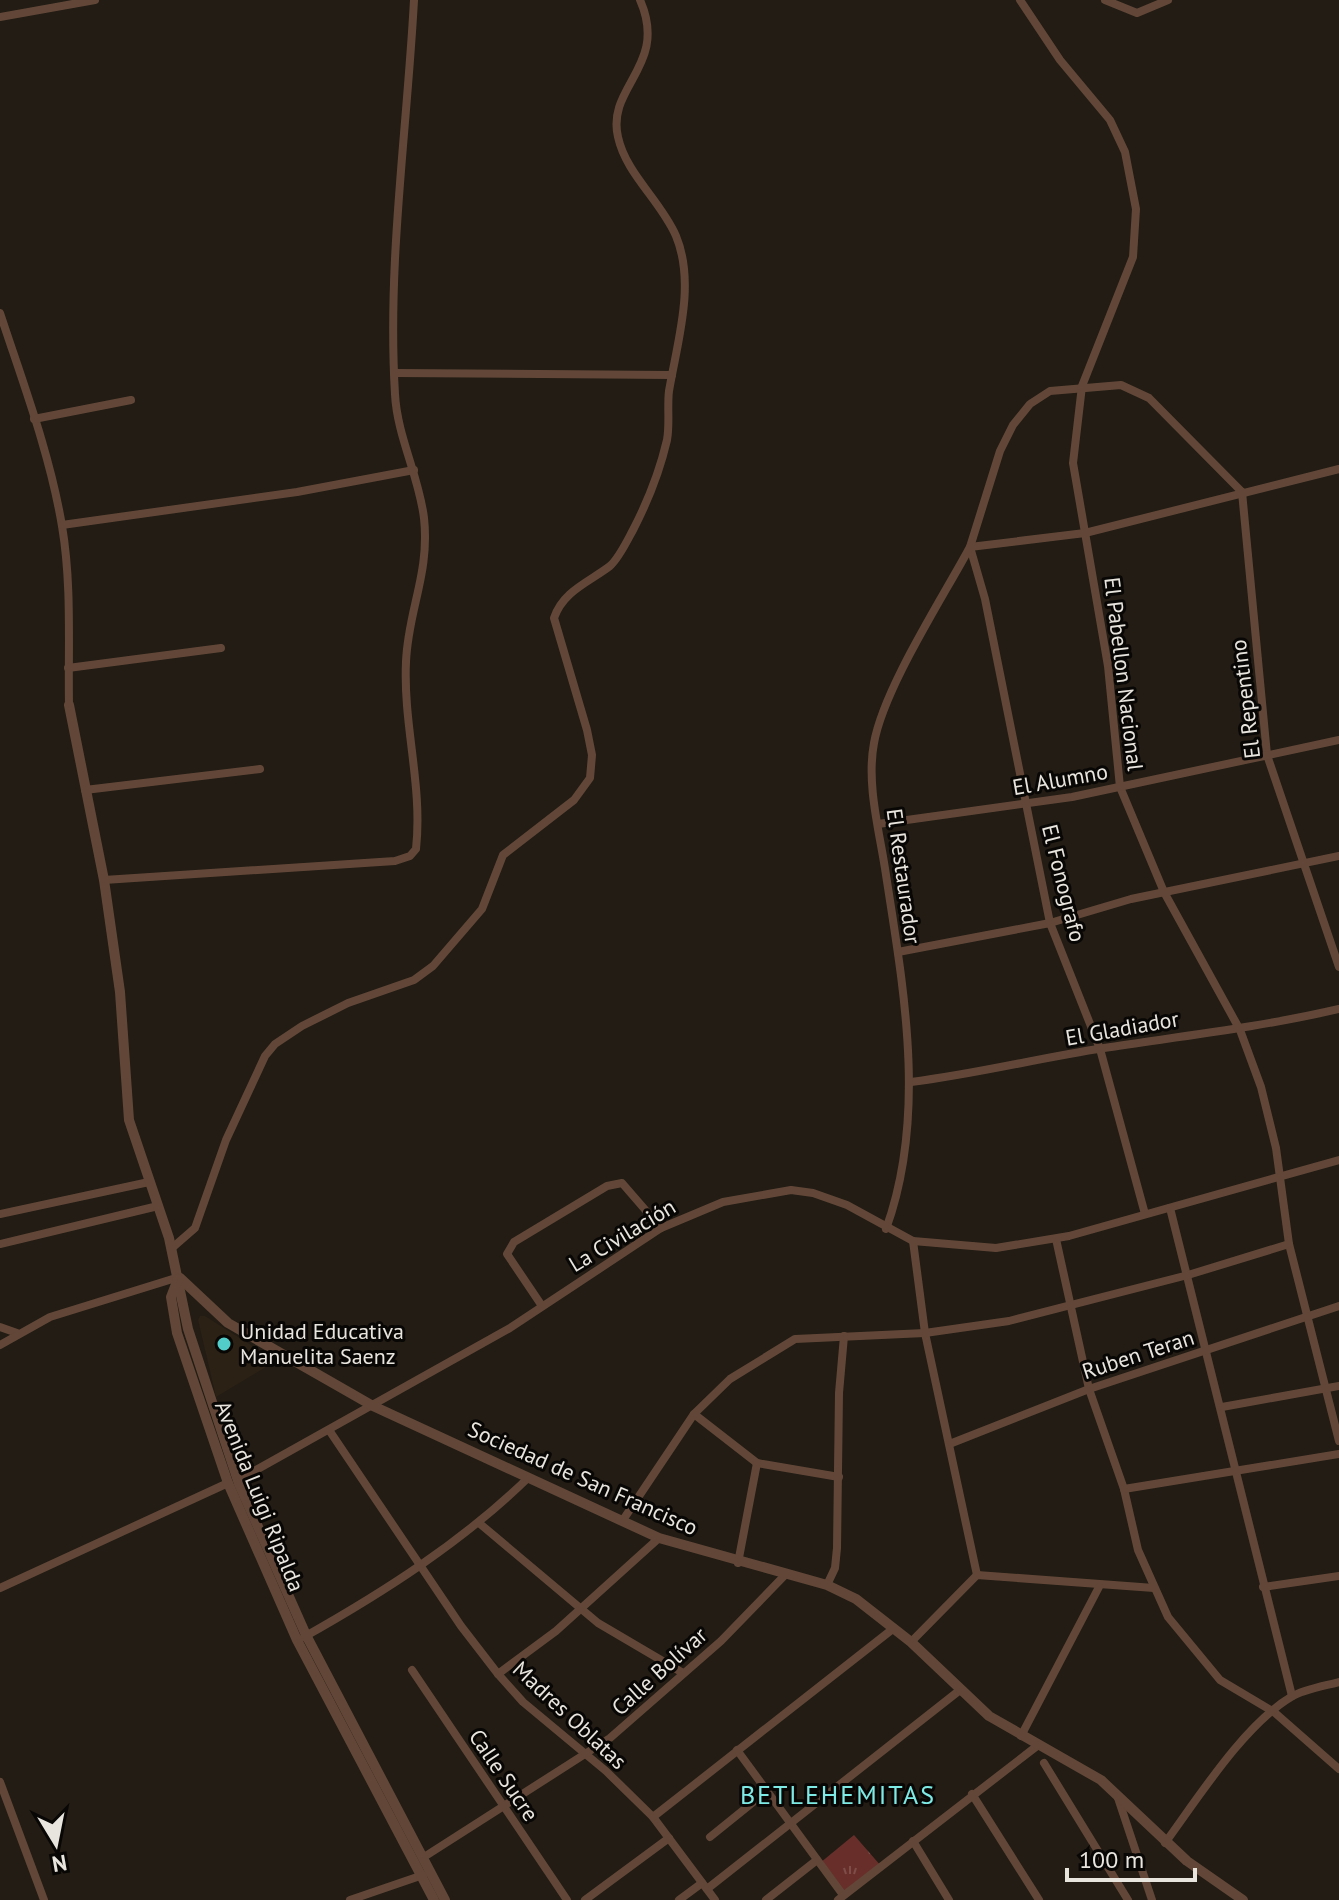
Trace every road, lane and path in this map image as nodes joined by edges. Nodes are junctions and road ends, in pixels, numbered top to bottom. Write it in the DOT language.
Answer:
graph roads {
  1 [pos="95,0"];
  2 [pos="414,0"];
  3 [pos="640,0"];
  4 [pos="1020,0"];
  5 [pos="1105,0"];
  6 [pos="1168,0"];
  7 [pos="0,17"];
  8 [pos="0,313"];
  9 [pos="394,373"];
  10 [pos="672,375"];
  11 [pos="1082,386"];
  12 [pos="131,400"];
  13 [pos="34,419"];
  14 [pos="1339,469"];
  15 [pos="414,470"];
  16 [pos="1242,492"];
  17 [pos="62,525"];
  18 [pos="1085,533"];
  19 [pos="970,547"];
  20 [pos="221,648"];
  21 [pos="68,668"];
  22 [pos="69,705"];
  23 [pos="1339,740"];
  24 [pos="1267,755"];
  25 [pos="260,769"];
  26 [pos="1120,787"];
  27 [pos="85,790"];
  28 [pos="1027,804"];
  29 [pos="878,824"];
  30 [pos="1339,856"];
  31 [pos="1303,864"];
  32 [pos="104,880"];
  33 [pos="1164,892"];
  34 [pos="1050,923"];
  35 [pos="898,952"];
  36 [pos="1339,967"];
  37 [pos="1339,1009"];
  38 [pos="1240,1030"];
  39 [pos="1100,1049"];
  40 [pos="911,1082"];
  41 [pos="1339,1160"];
  42 [pos="1280,1176"];
  43 [pos="149,1182"];
  44 [pos="158,1206"];
  45 [pos="1170,1208"];
  46 [pos="0,1214"];
  47 [pos="1145,1214"];
  48 [pos="661,1228"];
  49 [pos="886,1229"];
  50 [pos="1056,1239"];
  51 [pos="913,1241"];
  52 [pos="0,1244"];
  53 [pos="1289,1244"];
  54 [pos="172,1248"];
  55 [pos="1188,1275"];
  56 [pos="179,1277"];
  57 [pos="542,1306"];
  58 [pos="1071,1306"];
  59 [pos="1339,1306"];
  60 [pos="1305,1316"];
  61 [pos="0,1327"];
  62 [pos="17,1333"];
  63 [pos="925,1333"];
  64 [pos="844,1336"];
  65 [pos="0,1345"];
  66 [pos="1207,1351"];
  67 [pos="1339,1386"];
  68 [pos="1089,1389"];
  69 [pos="1325,1389"];
  70 [pos="373,1406"];
  71 [pos="1222,1407"];
  72 [pos="694,1414"];
  73 [pos="329,1430"];
  74 [pos="1339,1441"];
  75 [pos="952,1443"];
  76 [pos="1339,1454"];
  77 [pos="757,1463"];
  78 [pos="1237,1472"];
  79 [pos="839,1477"];
  80 [pos="528,1478"];
  81 [pos="233,1482"];
  82 [pos="1124,1489"];
  83 [pos="623,1520"];
  84 [pos="479,1523"];
  85 [pos="659,1538"];
  86 [pos="738,1563"];
  87 [pos="422,1565"];
  88 [pos="785,1575"];
  89 [pos="977,1575"];
  90 [pos="1339,1576"];
  91 [pos="827,1585"];
  92 [pos="1099,1587"];
  93 [pos="1263,1587"];
  94 [pos="0,1588"];
  95 [pos="1154,1588"];
  96 [pos="580,1608"];
  97 [pos="894,1628"];
  98 [pos="302,1638"];
  99 [pos="911,1642"];
  100 [pos="412,1670"];
  101 [pos="683,1673"];
  102 [pos="498,1674"];
  103 [pos="1339,1682"];
  104 [pos="960,1690"];
  105 [pos="1292,1696"];
  106 [pos="1274,1712"];
  107 [pos="1021,1736"];
  108 [pos="1037,1746"];
  109 [pos="737,1750"];
  110 [pos="587,1755"];
  111 [pos="1044,1763"];
  112 [pos="1339,1769"];
  113 [pos="0,1782"];
  114 [pos="767,1791"];
  115 [pos="1116,1793"];
  116 [pos="972,1794"];
  117 [pos="504,1806"];
  118 [pos="653,1817"];
  119 [pos="790,1822"];
  120 [pos="710,1837"];
  121 [pos="669,1838"];
  122 [pos="913,1841"];
  123 [pos="1165,1843"];
  124 [pos="424,1857"];
  125 [pos="817,1860"];
  126 [pos="427,1874"];
  127 [pos="705,1886"];
  128 [pos="843,1895"];
  129 [pos="44,1900"];
  130 [pos="350,1900"];
  131 [pos="434,1900"];
  132 [pos="445,1900"];
  133 [pos="567,1900"];
  134 [pos="585,1900"];
  135 [pos="679,1900"];
  136 [pos="715,1900"];
  137 [pos="766,1900"];
  138 [pos="853,1900"];
  139 [pos="949,1900"];
  140 [pos="1039,1900"];
  141 [pos="1128,1900"];
  142 [pos="1152,1900"];
  143 [pos="1243,1900"];
  1 -- 7 [label="street"];
  2 -- 9 [label="street"];
  3 -- 10 [label="street"];
  4 -- 11 [label="street, El Pabellon Nacional"];
  5 -- 6 [label="street"];
  8 -- 13 [label="street"];
  9 -- 10 [label="street"];
  9 -- 15 [label="street"];
  10 -- 54 [label="street"];
  11 -- 16 [label="street, El Restaurador"];
  11 -- 18 [label="street, El Pabellon Nacional"];
  11 -- 19 [label="street, El Restaurador"];
  12 -- 13 [label="street"];
  13 -- 17 [label="street"];
  14 -- 16 [label="street"];
  15 -- 17 [label="street"];
  15 -- 32 [label="street"];
  16 -- 18 [label="street"];
  16 -- 24 [label="street, El Repentino"];
  17 -- 21 [label="street"];
  18 -- 19 [label="street"];
  18 -- 26 [label="street, El Pabellon Nacional"];
  19 -- 28 [label="street, El Fonografo"];
  19 -- 29 [label="street, El Restaurador"];
  20 -- 21 [label="street"];
  21 -- 22 [label="street"];
  22 -- 27 [label="street, Avenida Luigi Ripalda"];
  23 -- 24 [label="street, El Alumno"];
  24 -- 26 [label="street, El Alumno"];
  24 -- 31 [label="street, El Repentino"];
  25 -- 27 [label="street"];
  26 -- 28 [label="street, El Alumno"];
  26 -- 33 [label="street, El Pabellon Nacional"];
  27 -- 32 [label="street, Avenida Luigi Ripalda"];
  28 -- 29 [label="street, El Alumno"];
  28 -- 34 [label="street, El Fonografo"];
  29 -- 35 [label="street, El Restaurador"];
  30 -- 31 [label="street"];
  31 -- 33 [label="street"];
  31 -- 36 [label="street, El Repentino"];
  32 -- 43 [label="street, Avenida Luigi Ripalda"];
  33 -- 34 [label="street"];
  33 -- 38 [label="street, El Pabellon Nacional"];
  34 -- 35 [label="street"];
  34 -- 39 [label="street, El Fonografo"];
  35 -- 40 [label="street, El Restaurador"];
  37 -- 38 [label="street, El Gladiador"];
  38 -- 39 [label="street, El Gladiador"];
  38 -- 42 [label="street, El Pabellon Nacional"];
  39 -- 40 [label="street, El Gladiador"];
  39 -- 47 [label="street, El Fonografo"];
  40 -- 49 [label="street, El Restaurador"];
  41 -- 42 [label="street, La Civilación"];
  42 -- 45 [label="street, La Civilación"];
  42 -- 53 [label="street, El Pabellon Nacional"];
  43 -- 44 [label="street, Avenida Luigi Ripalda"];
  43 -- 46 [label="street"];
  44 -- 52 [label="street"];
  44 -- 54 [label="street, Avenida Luigi Ripalda"];
  45 -- 47 [label="street, La Civilación"];
  45 -- 55 [label="street"];
  47 -- 50 [label="street, La Civilación"];
  48 -- 49 [label="street, La Civilación"];
  48 -- 57 [label="street, La Civilación"];
  48 -- 57 [label="street"];
  49 -- 51 [label="street, La Civilación"];
  50 -- 51 [label="street, La Civilación"];
  50 -- 58 [label="street"];
  51 -- 63 [label="street"];
  53 -- 55 [label="street"];
  53 -- 60 [label="street, El Pabellon Nacional"];
  54 -- 56 [label="street, Avenida Luigi Ripalda"];
  55 -- 58 [label="street"];
  55 -- 66 [label="street"];
  56 -- 62 [label="street"];
  56 -- 70 [label="street, Sociedad de San Francisco"];
  56 -- 81 [label="street, Avenida Luigi Ripalda"];
  57 -- 70 [label="street, La Civilación"];
  58 -- 63 [label="street"];
  58 -- 68 [label="street"];
  59 -- 60 [label="street, Ruben Teran"];
  60 -- 66 [label="street, Ruben Teran"];
  60 -- 69 [label="street, El Pabellon Nacional"];
  61 -- 62 [label="street"];
  62 -- 65 [label="street"];
  63 -- 64 [label="street"];
  63 -- 75 [label="street"];
  64 -- 72 [label="street"];
  64 -- 79 [label="street"];
  66 -- 68 [label="street, Ruben Teran"];
  66 -- 71 [label="street"];
  67 -- 69 [label="street"];
  68 -- 75 [label="street, Ruben Teran"];
  68 -- 82 [label="street"];
  69 -- 71 [label="street"];
  69 -- 74 [label="street, El Pabellon Nacional"];
  70 -- 73 [label="street, La Civilación"];
  70 -- 80 [label="street, Sociedad de San Francisco"];
  71 -- 78 [label="street"];
  72 -- 77 [label="street"];
  72 -- 83 [label="street"];
  73 -- 81 [label="street, La Civilación"];
  73 -- 87 [label="street, Madres Oblatas"];
  75 -- 89 [label="street"];
  76 -- 78 [label="street"];
  77 -- 79 [label="street"];
  77 -- 86 [label="street"];
  78 -- 82 [label="street"];
  78 -- 93 [label="street"];
  79 -- 91 [label="street"];
  80 -- 83 [label="street, Sociedad de San Francisco"];
  80 -- 84 [label="street"];
  81 -- 94 [label="street, La Civilación"];
  81 -- 98 [label="street, Avenida Luigi Ripalda"];
  82 -- 95 [label="street"];
  83 -- 85 [label="street, Sociedad de San Francisco"];
  84 -- 87 [label="street"];
  84 -- 96 [label="street"];
  85 -- 86 [label="street, Sociedad de San Francisco"];
  85 -- 96 [label="street"];
  86 -- 88 [label="street, Sociedad de San Francisco"];
  87 -- 98 [label="street"];
  87 -- 102 [label="street, Madres Oblatas"];
  88 -- 91 [label="street, Sociedad de San Francisco"];
  88 -- 101 [label="street, Calle Bolívar"];
  89 -- 92 [label="street"];
  89 -- 99 [label="street"];
  90 -- 93 [label="street"];
  91 -- 97 [label="street, Sociedad de San Francisco"];
  92 -- 95 [label="street"];
  92 -- 107 [label="street"];
  93 -- 105 [label="street"];
  95 -- 106 [label="street"];
  96 -- 101 [label="street"];
  96 -- 102 [label="street"];
  97 -- 99 [label="street, Sociedad de San Francisco"];
  97 -- 109 [label="street"];
  98 -- 124 [label="street, Avenida Luigi Ripalda"];
  98 -- 126 [label="street, Avenida Luigi Ripalda"];
  99 -- 104 [label="street, Sociedad de San Francisco"];
  100 -- 117 [label="street, Calle Sucre"];
  101 -- 110 [label="street, Calle Bolívar"];
  102 -- 110 [label="street, Madres Oblatas"];
  103 -- 105 [label="street"];
  104 -- 107 [label="street, Sociedad de San Francisco"];
  104 -- 119 [label="street"];
  105 -- 106 [label="street"];
  106 -- 112 [label="street"];
  106 -- 123 [label="street"];
  107 -- 108 [label="street, Sociedad de San Francisco"];
  108 -- 115 [label="street, Sociedad de San Francisco"];
  108 -- 116 [label="street"];
  109 -- 114 [label="street"];
  109 -- 118 [label="street"];
  110 -- 117 [label="street, Calle Bolívar"];
  110 -- 118 [label="street, Madres Oblatas"];
  111 -- 141 [label="street"];
  113 -- 129 [label="street"];
  114 -- 119 [label="street"];
  114 -- 120 [label="street"];
  115 -- 123 [label="street, Sociedad de San Francisco"];
  115 -- 142 [label="street"];
  116 -- 122 [label="street"];
  116 -- 140 [label="street"];
  117 -- 124 [label="street, Calle Bolívar"];
  117 -- 133 [label="street, Calle Sucre"];
  118 -- 121 [label="street, Madres Oblatas"];
  119 -- 125 [label="street"];
  119 -- 127 [label="street"];
  121 -- 127 [label="street, Madres Oblatas"];
  121 -- 134 [label="street"];
  122 -- 128 [label="street"];
  122 -- 139 [label="street"];
  123 -- 143 [label="street, Sociedad de San Francisco"];
  124 -- 126 [label="street, Avenida Luigi Ripalda"];
  125 -- 128 [label="street"];
  125 -- 137 [label="street"];
  126 -- 130 [label="street"];
  126 -- 131 [label="street, Avenida Luigi Ripalda"];
  126 -- 132 [label="street, Avenida Luigi Ripalda"];
  127 -- 135 [label="street"];
  127 -- 136 [label="street, Madres Oblatas"];
  128 -- 138 [label="street"];
}
